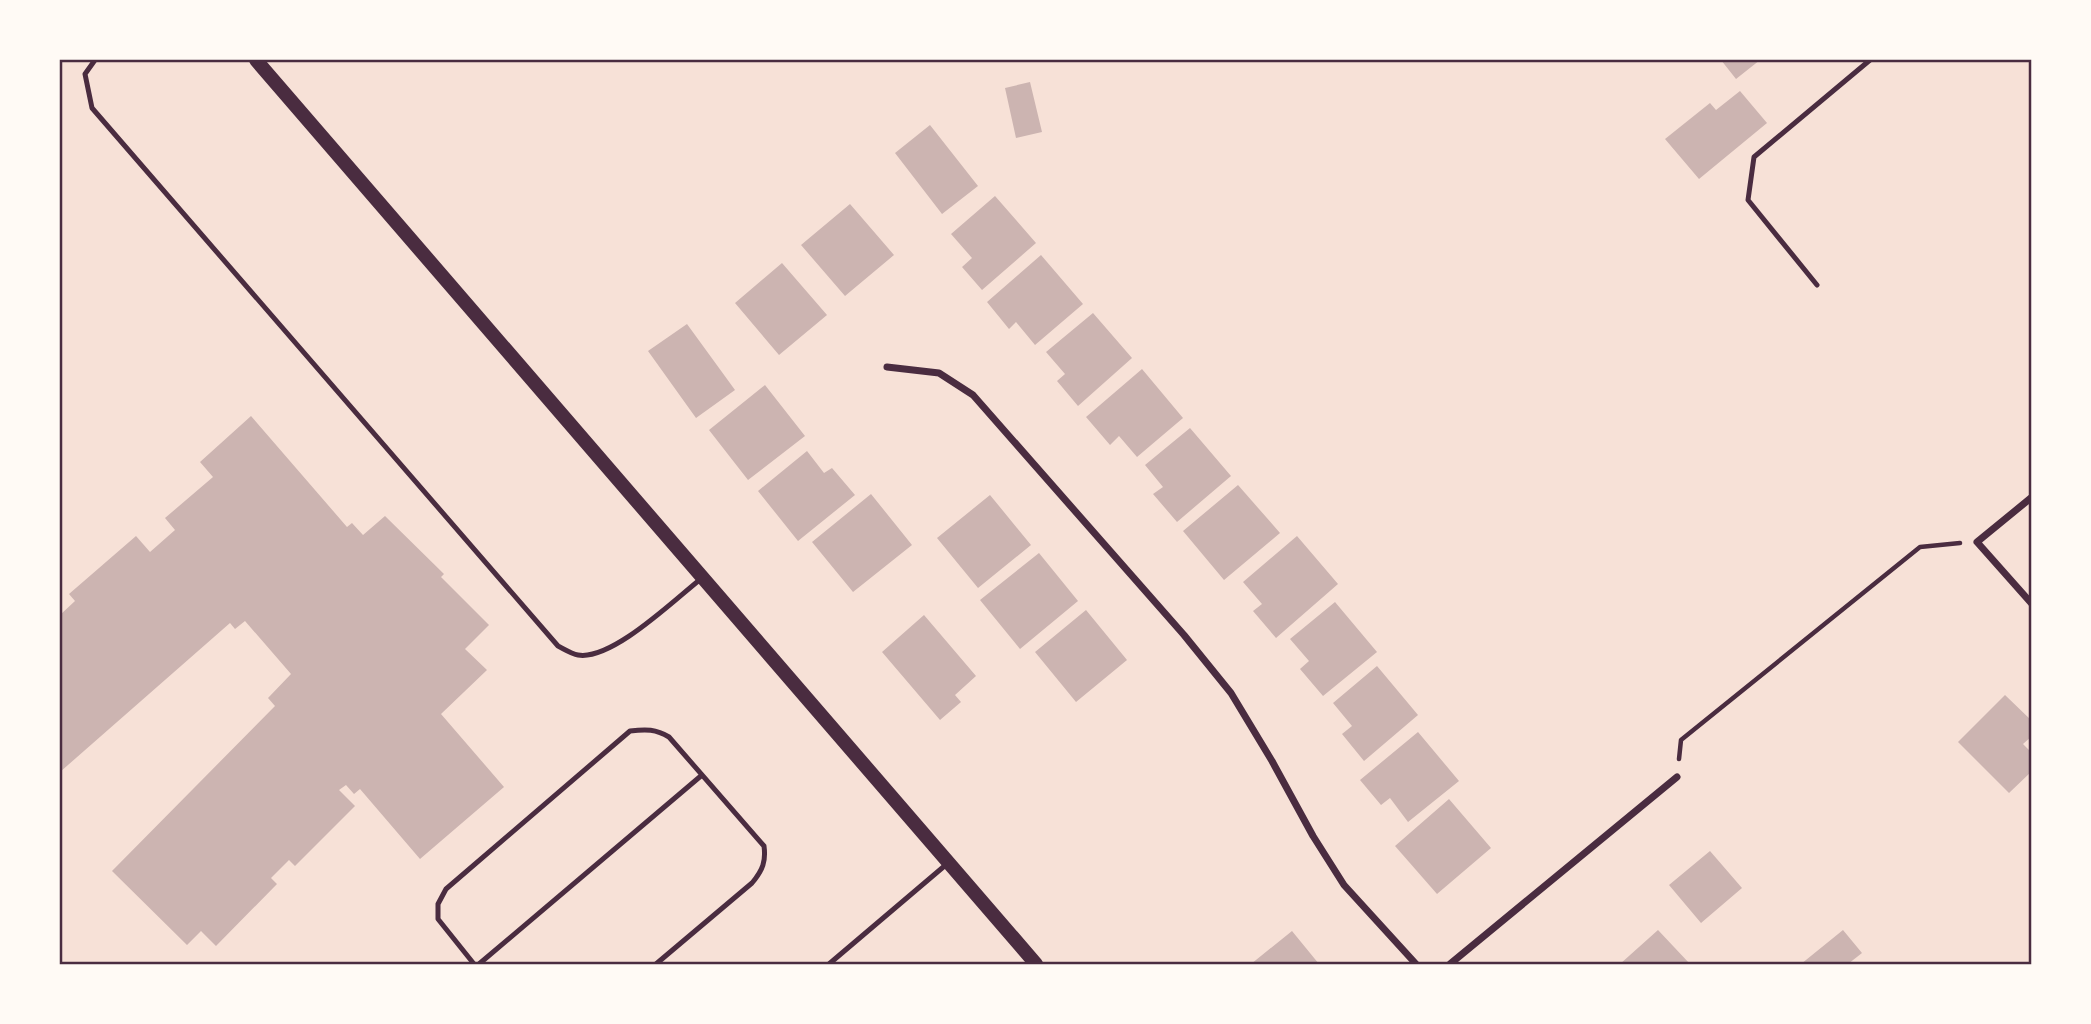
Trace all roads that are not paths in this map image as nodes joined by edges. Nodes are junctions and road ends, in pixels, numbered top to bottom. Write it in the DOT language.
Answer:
graph roads {
  1 [pos="94,60"];
  2 [pos="257,60"];
  3 [pos="1870,60"];
  4 [pos="1817,285"];
  5 [pos="887,367"];
  6 [pos="2032,496"];
  7 [pos="702,578"];
  8 [pos="2032,604"];
  9 [pos="702,775"];
  10 [pos="1676,777"];
  11 [pos="948,863"];
  12 [pos="474,964"];
  13 [pos="480,964"];
  14 [pos="656,964"];
  15 [pos="829,964"];
  16 [pos="1036,964"];
  17 [pos="1416,964"];
  18 [pos="1450,964"];
  1 -- 7 [label="lane"];
  2 -- 7 [label="main road"];
  3 -- 4 [label="lane"];
  5 -- 17 [label="street"];
  6 -- 8 [label="street"];
  7 -- 11 [label="main road"];
  9 -- 12 [label="lane"];
  9 -- 13 [label="lane"];
  9 -- 14 [label="lane"];
  10 -- 18 [label="street"];
  11 -- 15 [label="lane"];
  11 -- 16 [label="main road"];
}
